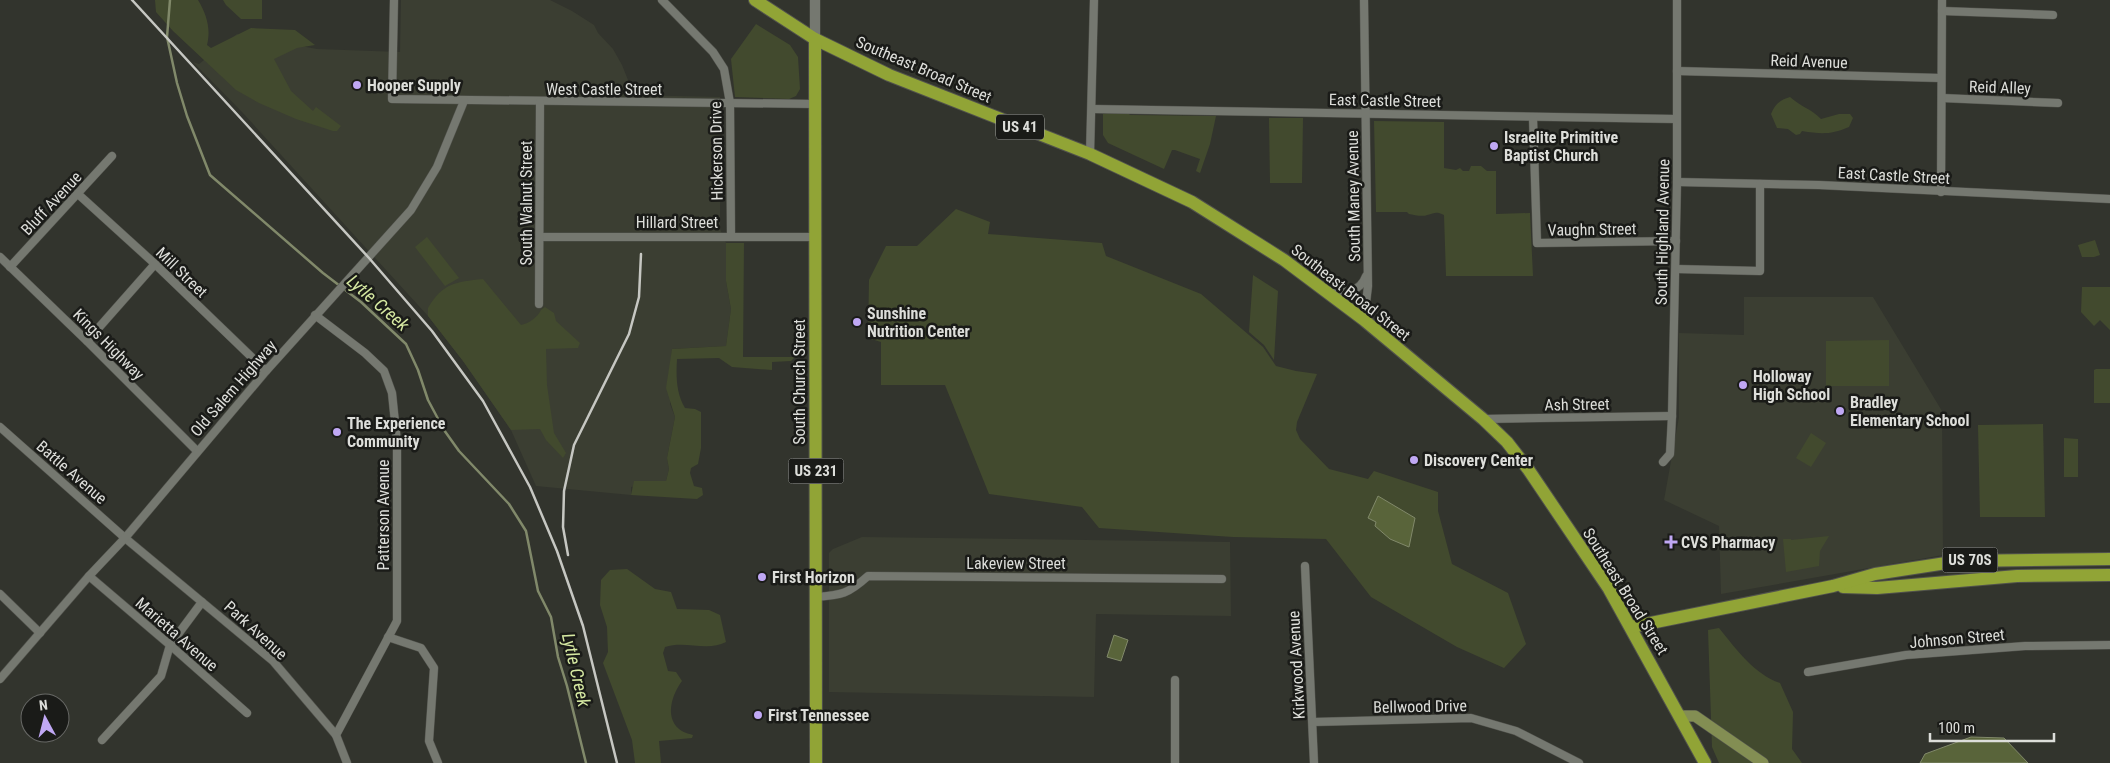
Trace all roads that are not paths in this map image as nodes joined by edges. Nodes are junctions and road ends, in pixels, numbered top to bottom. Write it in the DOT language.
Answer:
graph roads {
  1 [pos="394,0"];
  2 [pos="662,0"];
  3 [pos="755,0"];
  4 [pos="815,0"];
  5 [pos="1094,0"];
  6 [pos="1364,0"];
  7 [pos="1677,0"];
  8 [pos="1942,0"];
  9 [pos="1942,10"];
  10 [pos="2053,15"];
  11 [pos="815,39"];
  12 [pos="1677,70"];
  13 [pos="1941,78"];
  14 [pos="1942,98"];
  15 [pos="464,101"];
  16 [pos="540,102"];
  17 [pos="730,103"];
  18 [pos="2058,103"];
  19 [pos="815,104"];
  20 [pos="1092,109"];
  21 [pos="1365,114"];
  22 [pos="1534,118"];
  23 [pos="1676,119"];
  24 [pos="1090,154"];
  25 [pos="112,156"];
  26 [pos="1678,182"];
  27 [pos="1760,184"];
  28 [pos="1942,192"];
  29 [pos="78,194"];
  30 [pos="2110,199"];
  31 [pos="731,236"];
  32 [pos="540,237"];
  33 [pos="815,237"];
  34 [pos="1676,241"];
  35 [pos="0,257"];
  36 [pos="155,264"];
  37 [pos="10,267"];
  38 [pos="1676,269"];
  39 [pos="1368,272"];
  40 [pos="1326,291"];
  41 [pos="539,304"];
  42 [pos="315,315"];
  43 [pos="1364,320"];
  44 [pos="87,341"];
  45 [pos="266,371"];
  46 [pos="1672,416"];
  47 [pos="1482,419"];
  48 [pos="0,427"];
  49 [pos="197,452"];
  50 [pos="1663,462"];
  51 [pos="125,538"];
  52 [pos="2110,559"];
  53 [pos="1305,566"];
  54 [pos="2110,575"];
  55 [pos="89,576"];
  56 [pos="1222,579"];
  57 [pos="1833,586"];
  58 [pos="0,594"];
  59 [pos="816,596"];
  60 [pos="202,602"];
  61 [pos="1631,627"];
  62 [pos="40,633"];
  63 [pos="388,637"];
  64 [pos="170,644"];
  65 [pos="2110,645"];
  66 [pos="1808,672"];
  67 [pos="0,679"];
  68 [pos="1175,680"];
  69 [pos="247,713"];
  70 [pos="1681,716"];
  71 [pos="1313,722"];
  72 [pos="336,735"];
  73 [pos="102,740"];
  74 [pos="347,763"];
  75 [pos="438,763"];
  76 [pos="816,763"];
  77 [pos="1175,763"];
  78 [pos="1314,763"];
  79 [pos="1579,763"];
  80 [pos="1705,763"];
  81 [pos="1763,763"];
  1 -- 15 [label="street, West Castle Street"];
  2 -- 17 [label="street, Hickerson Drive"];
  3 -- 11 [label="main road, US 41"];
  4 -- 11 [label="street, South Church Street"];
  5 -- 20 [label="street"];
  6 -- 21 [label="street, South Maney Avenue"];
  7 -- 12 [label="street, South Highland Avenue"];
  8 -- 9 [label="street"];
  9 -- 10 [label="street"];
  9 -- 13 [label="street"];
  11 -- 19 [label="main road, South Church Street / US 231"];
  11 -- 24 [label="main road, Southeast Broad Street / US 41"];
  12 -- 13 [label="street, Reid Avenue"];
  12 -- 23 [label="street, South Highland Avenue"];
  13 -- 14 [label="street"];
  14 -- 18 [label="street, Reid Alley"];
  14 -- 28 [label="street"];
  15 -- 16 [label="street, West Castle Street"];
  15 -- 42 [label="street, Old Salem Highway"];
  16 -- 17 [label="street, West Castle Street"];
  16 -- 32 [label="street, South Walnut Street"];
  17 -- 19 [label="street, West Castle Street"];
  17 -- 31 [label="street, Hickerson Drive"];
  19 -- 33 [label="main road, South Church Street / US 231"];
  20 -- 21 [label="street, East Castle Street"];
  20 -- 24 [label="street"];
  21 -- 22 [label="street, East Castle Street"];
  21 -- 39 [label="street, South Maney Avenue"];
  22 -- 23 [label="street, East Castle Street"];
  22 -- 34 [label="street, Vaughn Street"];
  23 -- 26 [label="street, South Highland Avenue"];
  24 -- 40 [label="main road, Southeast Broad Street / US 41"];
  25 -- 29 [label="street, Bluff Avenue"];
  26 -- 27 [label="street, East Castle Street"];
  26 -- 34 [label="street, South Highland Avenue"];
  27 -- 28 [label="street, East Castle Street"];
  27 -- 38 [label="street"];
  28 -- 30 [label="street, East Castle Street"];
  29 -- 36 [label="street, Mill Street"];
  29 -- 37 [label="street, Bluff Avenue"];
  31 -- 32 [label="street, Hillard Street"];
  31 -- 33 [label="street, Hillard Street"];
  32 -- 41 [label="street, South Walnut Street"];
  33 -- 59 [label="main road, South Church Street / US 231"];
  34 -- 38 [label="street, South Highland Avenue"];
  35 -- 37 [label="street, Kings Highway"];
  36 -- 44 [label="street"];
  36 -- 45 [label="street, Mill Street"];
  37 -- 44 [label="street, Kings Highway"];
  38 -- 46 [label="street, South Highland Avenue"];
  39 -- 40 [label="street, South Maney Avenue"];
  39 -- 43 [label="street, South Maney Avenue"];
  40 -- 43 [label="main road, Southeast Broad Street / US 41"];
  42 -- 45 [label="street, Old Salem Highway"];
  42 -- 63 [label="street, Patterson Avenue"];
  43 -- 47 [label="main road, Southeast Broad Street / US 41"];
  44 -- 49 [label="street, Kings Highway"];
  45 -- 49 [label="street, Old Salem Highway"];
  46 -- 47 [label="street, Ash Street"];
  46 -- 50 [label="street, South Highland Avenue"];
  47 -- 61 [label="main road, Southeast Broad Street / US 41"];
  48 -- 51 [label="street, Battle Avenue"];
  49 -- 51 [label="street, Old Salem Highway"];
  51 -- 55 [label="street, Old Salem Highway"];
  51 -- 60 [label="street, Park Avenue"];
  52 -- 57 [label="main road, US 70S"];
  53 -- 71 [label="street, Kirkwood Avenue"];
  54 -- 57 [label="main road, US 70S"];
  55 -- 62 [label="street, Old Salem Highway"];
  55 -- 64 [label="street, Marietta Avenue"];
  56 -- 59 [label="street, Lakeview Street"];
  57 -- 61 [label="main road, US 70S"];
  58 -- 62 [label="street"];
  59 -- 76 [label="main road, South Church Street / US 231"];
  60 -- 64 [label="street"];
  60 -- 72 [label="street, Park Avenue"];
  61 -- 70 [label="main road, Southeast Broad Street / US 41"];
  62 -- 67 [label="street, Old Salem Highway"];
  63 -- 72 [label="street, Patterson Avenue"];
  63 -- 75 [label="street"];
  64 -- 69 [label="street, Marietta Avenue"];
  64 -- 73 [label="street"];
  65 -- 66 [label="street, Johnson Street"];
  68 -- 77 [label="street"];
  70 -- 80 [label="main road, Southeast Broad Street / US 41"];
  70 -- 81 [label="main road"];
  71 -- 78 [label="street, Kirkwood Avenue"];
  71 -- 79 [label="street, Bellwood Drive"];
  72 -- 74 [label="street, Park Avenue"];
}
